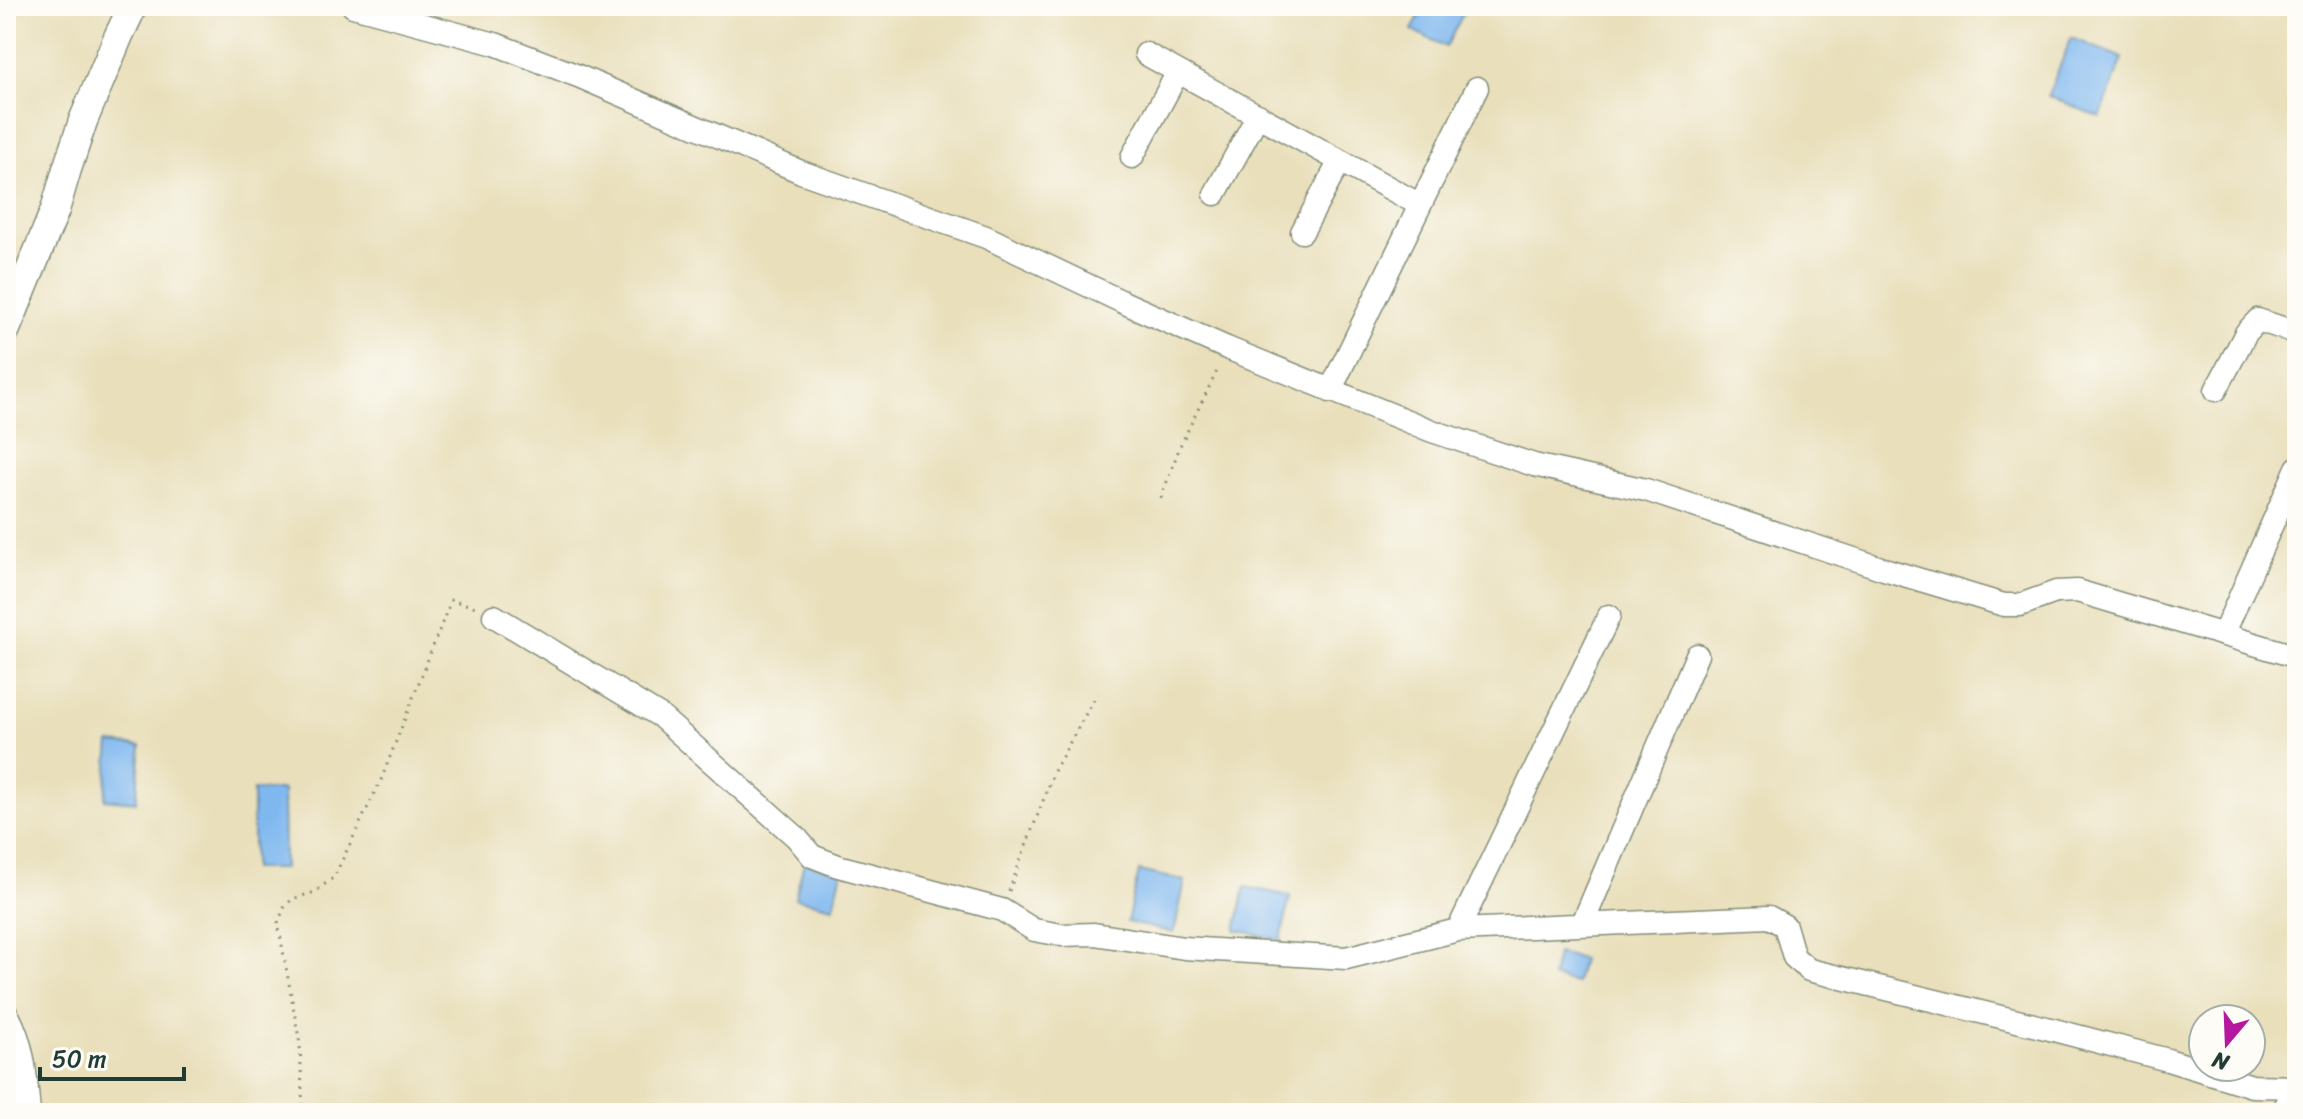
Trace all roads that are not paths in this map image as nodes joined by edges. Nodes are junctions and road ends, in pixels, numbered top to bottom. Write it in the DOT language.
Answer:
graph roads {
  1 [pos="133,6"];
  2 [pos="353,6"];
  3 [pos="1146,54"];
  4 [pos="1178,72"];
  5 [pos="1477,88"];
  6 [pos="1258,115"];
  7 [pos="1132,157"];
  8 [pos="1340,161"];
  9 [pos="1215,194"];
  10 [pos="1420,205"];
  11 [pos="1302,232"];
  12 [pos="6,329"];
  13 [pos="2297,333"];
  14 [pos="2216,390"];
  15 [pos="1330,391"];
  16 [pos="2297,468"];
  17 [pos="494,616"];
  18 [pos="1609,616"];
  19 [pos="2223,635"];
  20 [pos="2295,653"];
  21 [pos="1697,655"];
  22 [pos="1582,925"];
  23 [pos="1458,930"];
  24 [pos="6,1018"];
  25 [pos="2297,1087"];
  26 [pos="2297,1096"];
  27 [pos="26,1113"];
  28 [pos="2286,1113"];
  1 -- 12 [label="street"];
  2 -- 15 [label="street"];
  3 -- 4 [label="street"];
  4 -- 6 [label="street"];
  4 -- 7 [label="street"];
  5 -- 10 [label="street"];
  6 -- 8 [label="street"];
  6 -- 9 [label="street"];
  8 -- 10 [label="street"];
  8 -- 11 [label="street"];
  10 -- 15 [label="street"];
  13 -- 14 [label="street"];
  15 -- 19 [label="street"];
  16 -- 19 [label="street"];
  17 -- 23 [label="street"];
  18 -- 23 [label="street"];
  19 -- 20 [label="street"];
  21 -- 22 [label="street"];
  22 -- 23 [label="street"];
  22 -- 25 [label="street"];
  24 -- 27 [label="street"];
  26 -- 28 [label="main road"];
}
